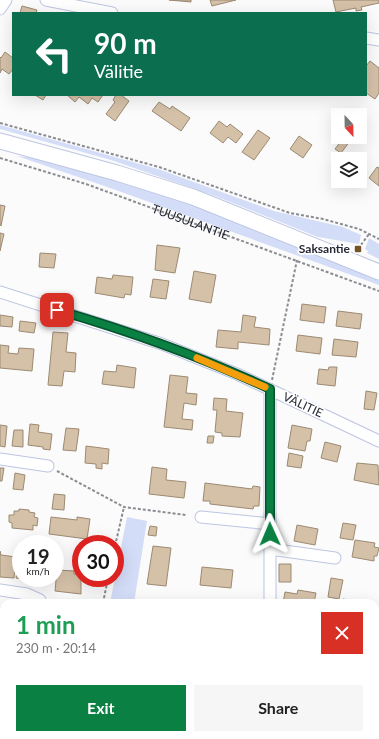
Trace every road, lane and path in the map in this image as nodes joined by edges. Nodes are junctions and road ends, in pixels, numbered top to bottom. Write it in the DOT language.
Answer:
graph roads {
  1 [pos="6,0"];
  2 [pos="46,0"];
  3 [pos="0,9"];
  4 [pos="107,12"];
  5 [pos="367,38"];
  6 [pos="379,40"];
  7 [pos="0,123"];
  8 [pos="0,141"];
  9 [pos="0,158"];
  10 [pos="369,234"];
  11 [pos="379,239"];
  12 [pos="358,249"];
  13 [pos="297,260"];
  14 [pos="379,272"];
  15 [pos="379,291"];
  16 [pos="0,292"];
  17 [pos="270,389"];
  18 [pos="379,441"];
  19 [pos="0,459"];
  20 [pos="48,466"];
  21 [pos="124,507"];
  22 [pos="186,515"];
  23 [pos="201,517"];
  24 [pos="270,524"];
  25 [pos="118,535"];
  26 [pos="270,549"];
  27 [pos="335,558"];
  28 [pos="106,587"];
  29 [pos="0,590"];
  30 [pos="38,599"];
  31 [pos="104,599"];
  32 [pos="270,599"];
  1 -- 3 [label="street"];
  2 -- 4 [label="street"];
  5 -- 6 [label="street"];
  7 -- 10 [label="path"];
  8 -- 14 [label="main road, TUUSULANTIE"];
  9 -- 13 [label="path, TUUSULANTIE"];
  10 -- 11 [label="path"];
  10 -- 12 [label="path"];
  13 -- 15 [label="path, TUUSULANTIE"];
  13 -- 17 [label="path"];
  16 -- 17 [label="street, VÄLITIE"];
  17 -- 18 [label="street, VÄLITIE"];
  17 -- 24 [label="street"];
  19 -- 20 [label="street"];
  20 -- 21 [label="path"];
  21 -- 22 [label="path"];
  21 -- 25 [label="path"];
  23 -- 24 [label="street"];
  24 -- 26 [label="street"];
  26 -- 27 [label="street"];
  26 -- 32 [label="street"];
  28 -- 31 [label="path"];
  29 -- 30 [label="street"];
}
